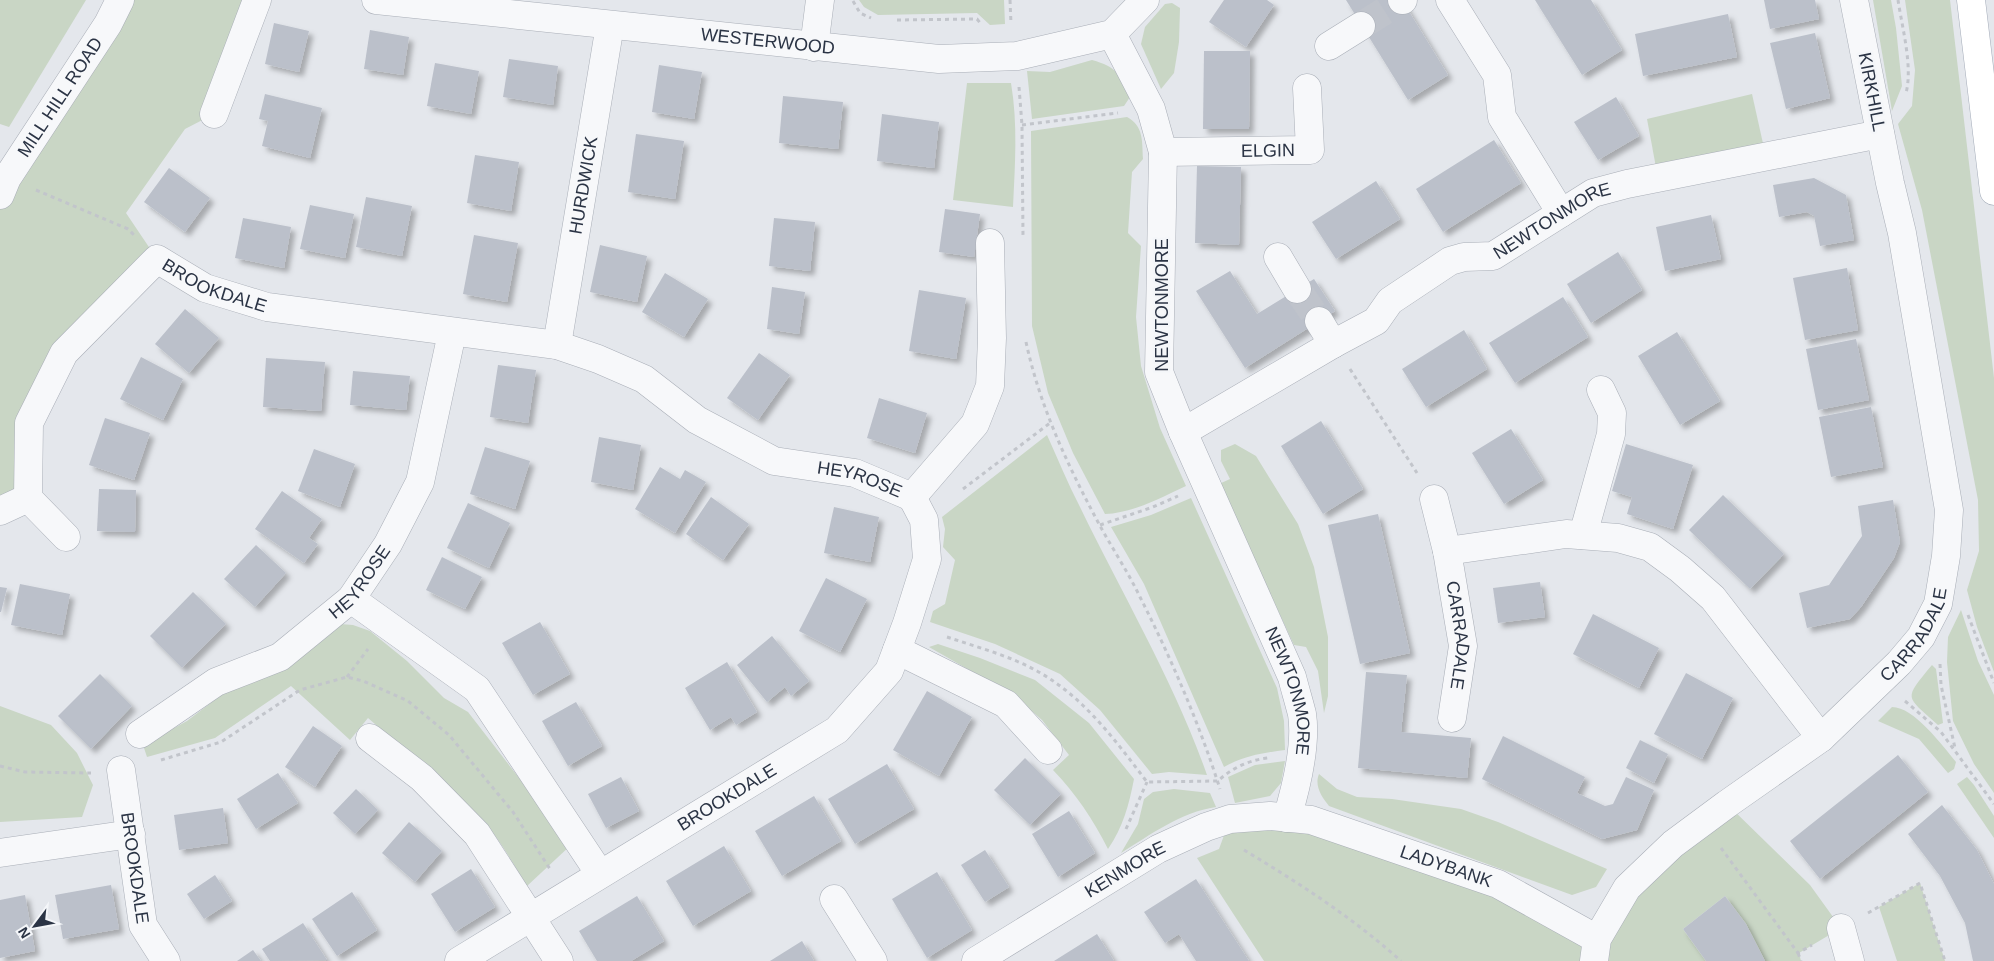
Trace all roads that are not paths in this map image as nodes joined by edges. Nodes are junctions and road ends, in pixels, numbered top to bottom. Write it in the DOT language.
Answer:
graph roads {
  1 [pos="120,0"];
  2 [pos="257,0"];
  3 [pos="376,0"];
  4 [pos="820,0"];
  5 [pos="1145,0"];
  6 [pos="1450,0"];
  7 [pos="1854,0"];
  8 [pos="1970,0"];
  9 [pos="610,25"];
  10 [pos="1361,26"];
  11 [pos="1112,34"];
  12 [pos="1329,46"];
  13 [pos="814,47"];
  14 [pos="1307,88"];
  15 [pos="214,114"];
  16 [pos="1880,134"];
  17 [pos="1163,152"];
  18 [pos="1890,183"];
  19 [pos="4,186"];
  20 [pos="1994,192"];
  21 [pos="1561,213"];
  22 [pos="990,243"];
  23 [pos="1278,257"];
  24 [pos="1298,289"];
  25 [pos="1319,321"];
  26 [pos="452,333"];
  27 [pos="1333,344"];
  28 [pos="557,346"];
  29 [pos="1601,390"];
  30 [pos="1183,432"];
  31 [pos="28,498"];
  32 [pos="1434,500"];
  33 [pos="918,508"];
  34 [pos="0,511"];
  35 [pos="1583,536"];
  36 [pos="66,537"];
  37 [pos="1447,551"];
  38 [pos="351,599"];
  39 [pos="897,650"];
  40 [pos="1452,718"];
  41 [pos="140,734"];
  42 [pos="370,738"];
  43 [pos="1821,738"];
  44 [pos="1048,750"];
  45 [pos="122,770"];
  46 [pos="1287,818"];
  47 [pos="131,834"];
  48 [pos="0,853"];
  49 [pos="600,874"];
  50 [pos="834,899"];
  51 [pos="531,917"];
  52 [pos="1841,928"];
  53 [pos="1595,950"];
  54 [pos="166,961"];
  55 [pos="459,961"];
  56 [pos="559,961"];
  57 [pos="873,961"];
  58 [pos="976,961"];
  59 [pos="1850,961"];
  1 -- 19 [label="street, MILL HILL ROAD"];
  2 -- 15 [label="street"];
  3 -- 9 [label="street, WESTERWOOD"];
  4 -- 13 [label="street"];
  5 -- 11 [label="street"];
  6 -- 21 [label="street"];
  7 -- 16 [label="street, KIRKHILL"];
  8 -- 20 [label="main road"];
  9 -- 13 [label="street, WESTERWOOD"];
  9 -- 28 [label="street, HURDWICK"];
  10 -- 12 [label="street"];
  11 -- 13 [label="street, WESTERWOOD"];
  11 -- 17 [label="street, NEWTONMORE"];
  14 -- 17 [label="street, ELGIN"];
  16 -- 18 [label="street, KIRKHILL"];
  16 -- 21 [label="street, NEWTONMORE"];
  17 -- 30 [label="street, NEWTONMORE"];
  18 -- 43 [label="street, CARRADALE"];
  21 -- 27 [label="street, NEWTONMORE"];
  22 -- 33 [label="street, HEYROSE"];
  23 -- 24 [label="street"];
  25 -- 27 [label="street"];
  26 -- 28 [label="street, BROOKDALE"];
  26 -- 31 [label="street, BROOKDALE"];
  26 -- 38 [label="street, HEYROSE"];
  27 -- 30 [label="street, NEWTONMORE"];
  28 -- 33 [label="street, HEYROSE"];
  29 -- 35 [label="street"];
  30 -- 46 [label="street, NEWTONMORE"];
  31 -- 34 [label="street"];
  31 -- 36 [label="street"];
  32 -- 37 [label="street, CARRADALE"];
  33 -- 39 [label="street, BROOKDALE"];
  35 -- 37 [label="street"];
  35 -- 43 [label="street"];
  37 -- 40 [label="street, CARRADALE"];
  38 -- 41 [label="street, HEYROSE"];
  38 -- 49 [label="street"];
  39 -- 44 [label="street"];
  39 -- 49 [label="street, BROOKDALE"];
  42 -- 51 [label="street"];
  43 -- 53 [label="street, LADYBANK"];
  45 -- 47 [label="street, BROOKDALE"];
  46 -- 53 [label="street, LADYBANK"];
  46 -- 58 [label="street, KENMORE"];
  47 -- 48 [label="street"];
  47 -- 54 [label="street, BROOKDALE"];
  49 -- 51 [label="street, BROOKDALE"];
  50 -- 57 [label="street"];
  51 -- 55 [label="street, BROOKDALE"];
  51 -- 56 [label="street"];
  52 -- 59 [label="street"];
}
